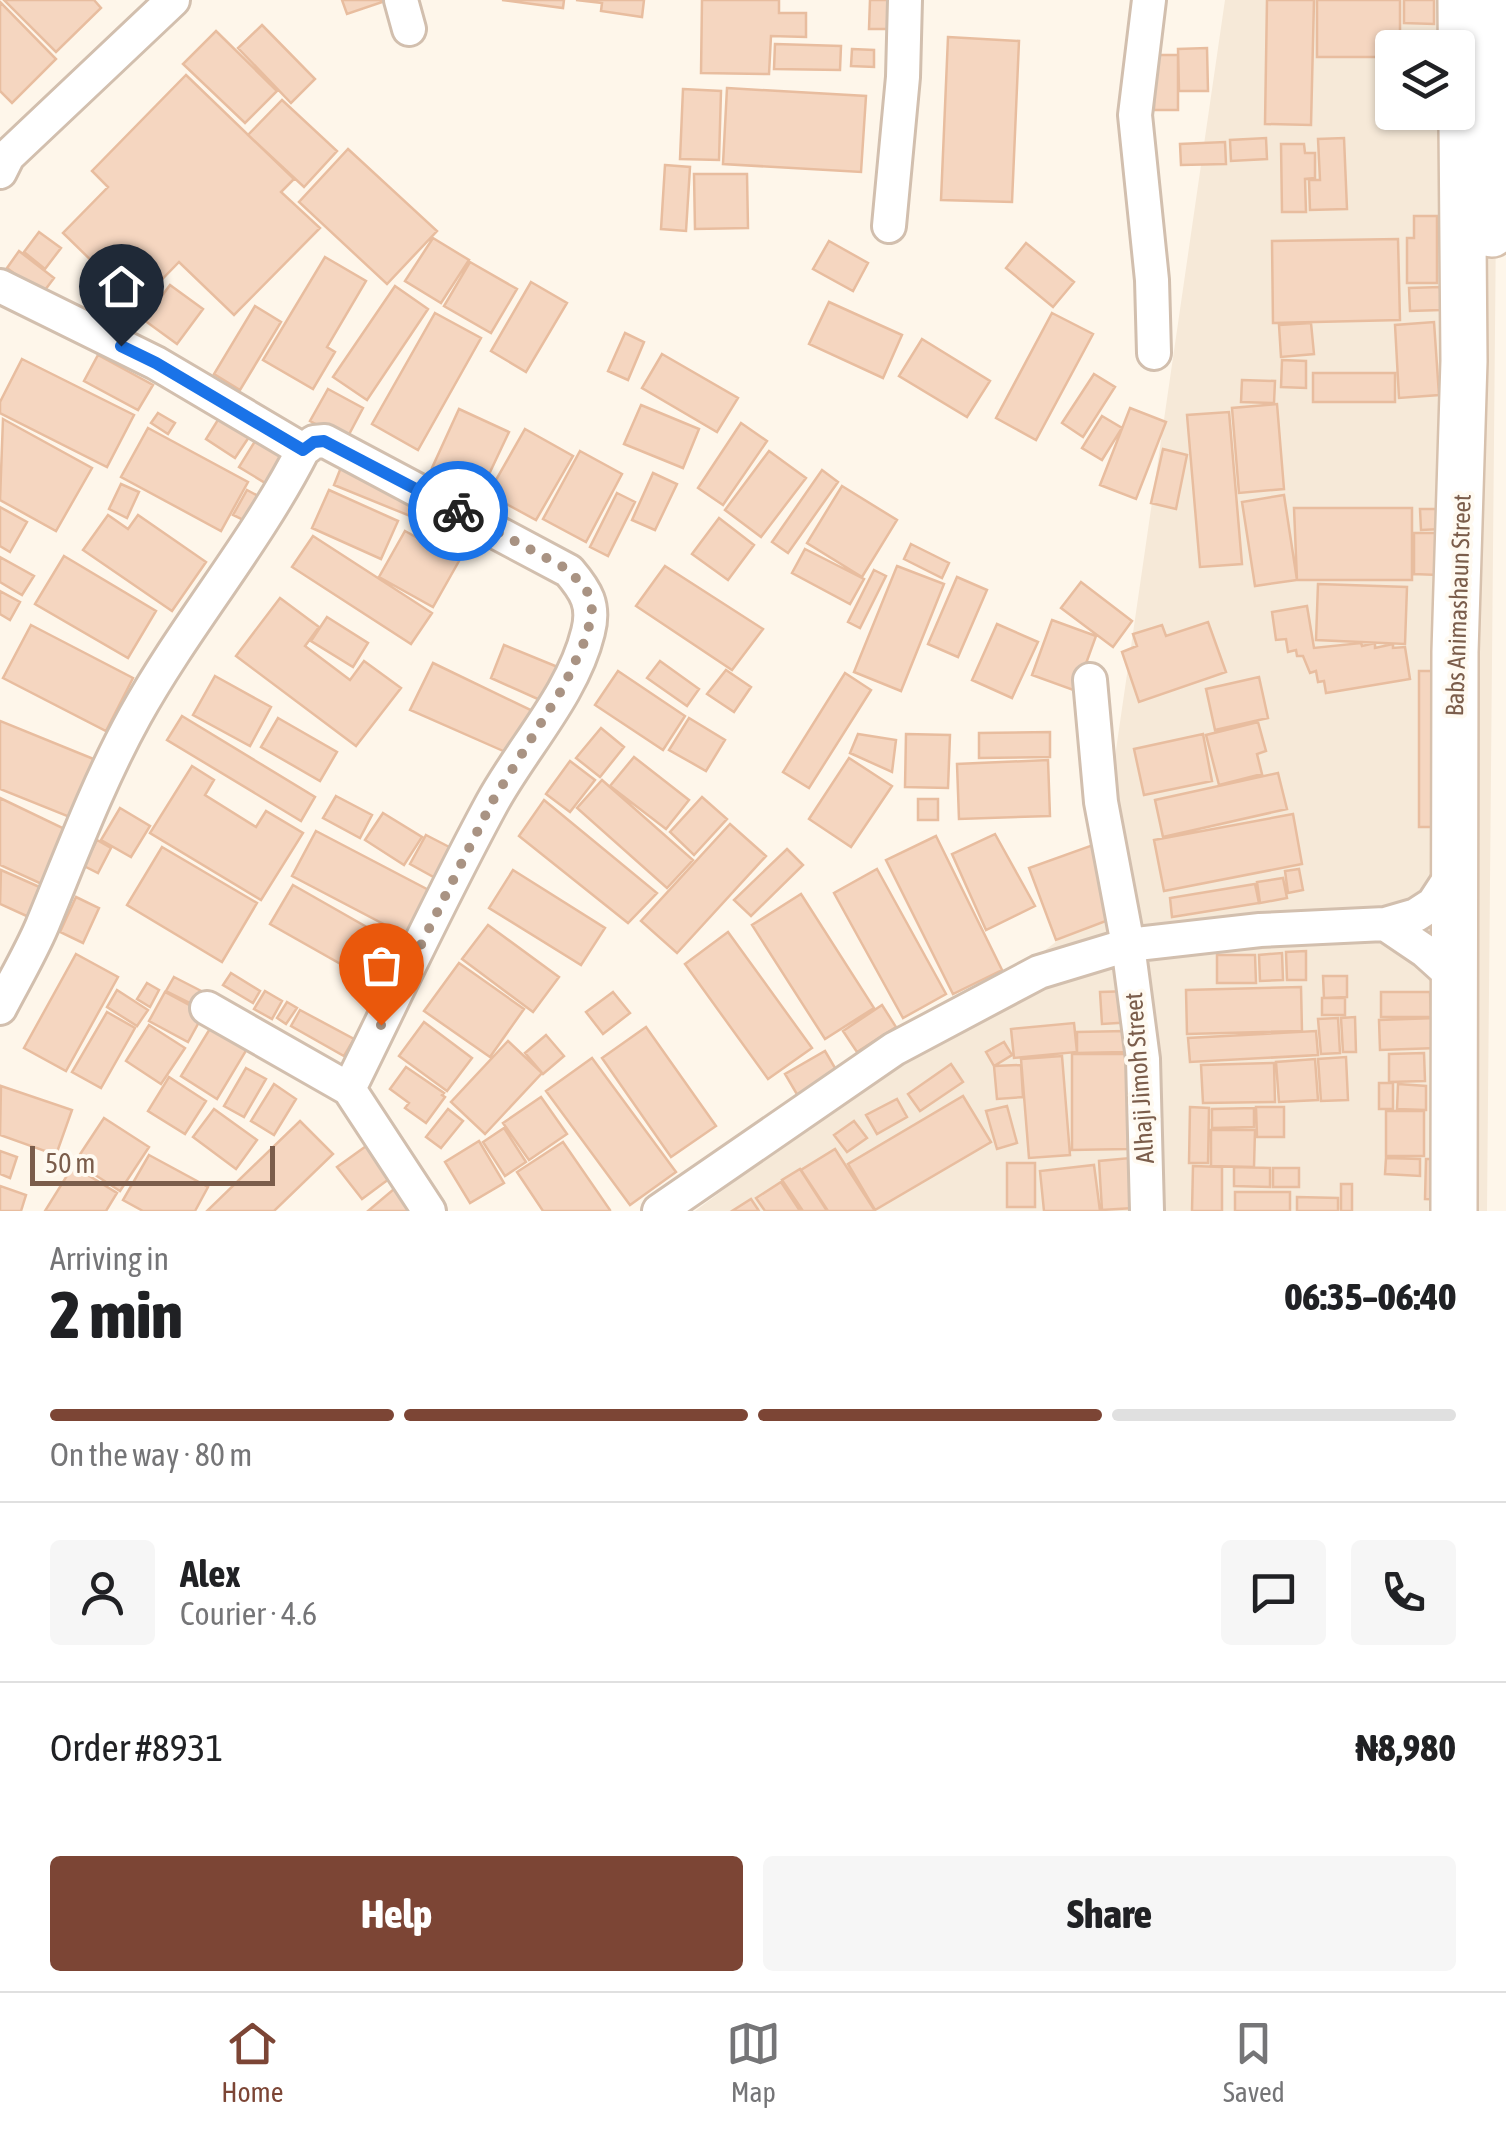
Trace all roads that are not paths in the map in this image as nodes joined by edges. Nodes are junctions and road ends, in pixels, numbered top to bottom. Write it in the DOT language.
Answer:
graph roads {
  1 [pos="173,0"];
  2 [pos="905,0"];
  3 [pos="1149,0"];
  4 [pos="1490,3"];
  5 [pos="3,160"];
  6 [pos="889,226"];
  7 [pos="0,286"];
  8 [pos="1154,353"];
  9 [pos="303,450"];
  10 [pos="1090,680"];
  11 [pos="1454,872"];
  12 [pos="1385,924"];
  13 [pos="1128,945"];
  14 [pos="1456,978"];
  15 [pos="0,1008"];
  16 [pos="208,1008"];
  17 [pos="349,1089"];
  18 [pos="429,1211"];
  19 [pos="659,1211"];
  20 [pos="1146,1211"];
  21 [pos="1454,1211"];
  22 [pos="1482,1211"];
  1 -- 5 [label="street"];
  2 -- 6 [label="street"];
  3 -- 8 [label="street"];
  4 -- 11 [label="main road, Babs Animashaun Street"];
  4 -- 22 [label="main road, Babs Animashaun Street"];
  7 -- 9 [label="street"];
  9 -- 15 [label="street"];
  9 -- 17 [label="street"];
  10 -- 13 [label="street, Alhaji Jimoh Street"];
  11 -- 12 [label="street"];
  11 -- 14 [label="main road, Babs Animashaun Street"];
  12 -- 13 [label="street"];
  12 -- 14 [label="street"];
  13 -- 19 [label="street"];
  13 -- 20 [label="street, Alhaji Jimoh Street"];
  14 -- 21 [label="main road, Babs Animashaun Street"];
  16 -- 17 [label="street"];
  17 -- 18 [label="street"];
}
